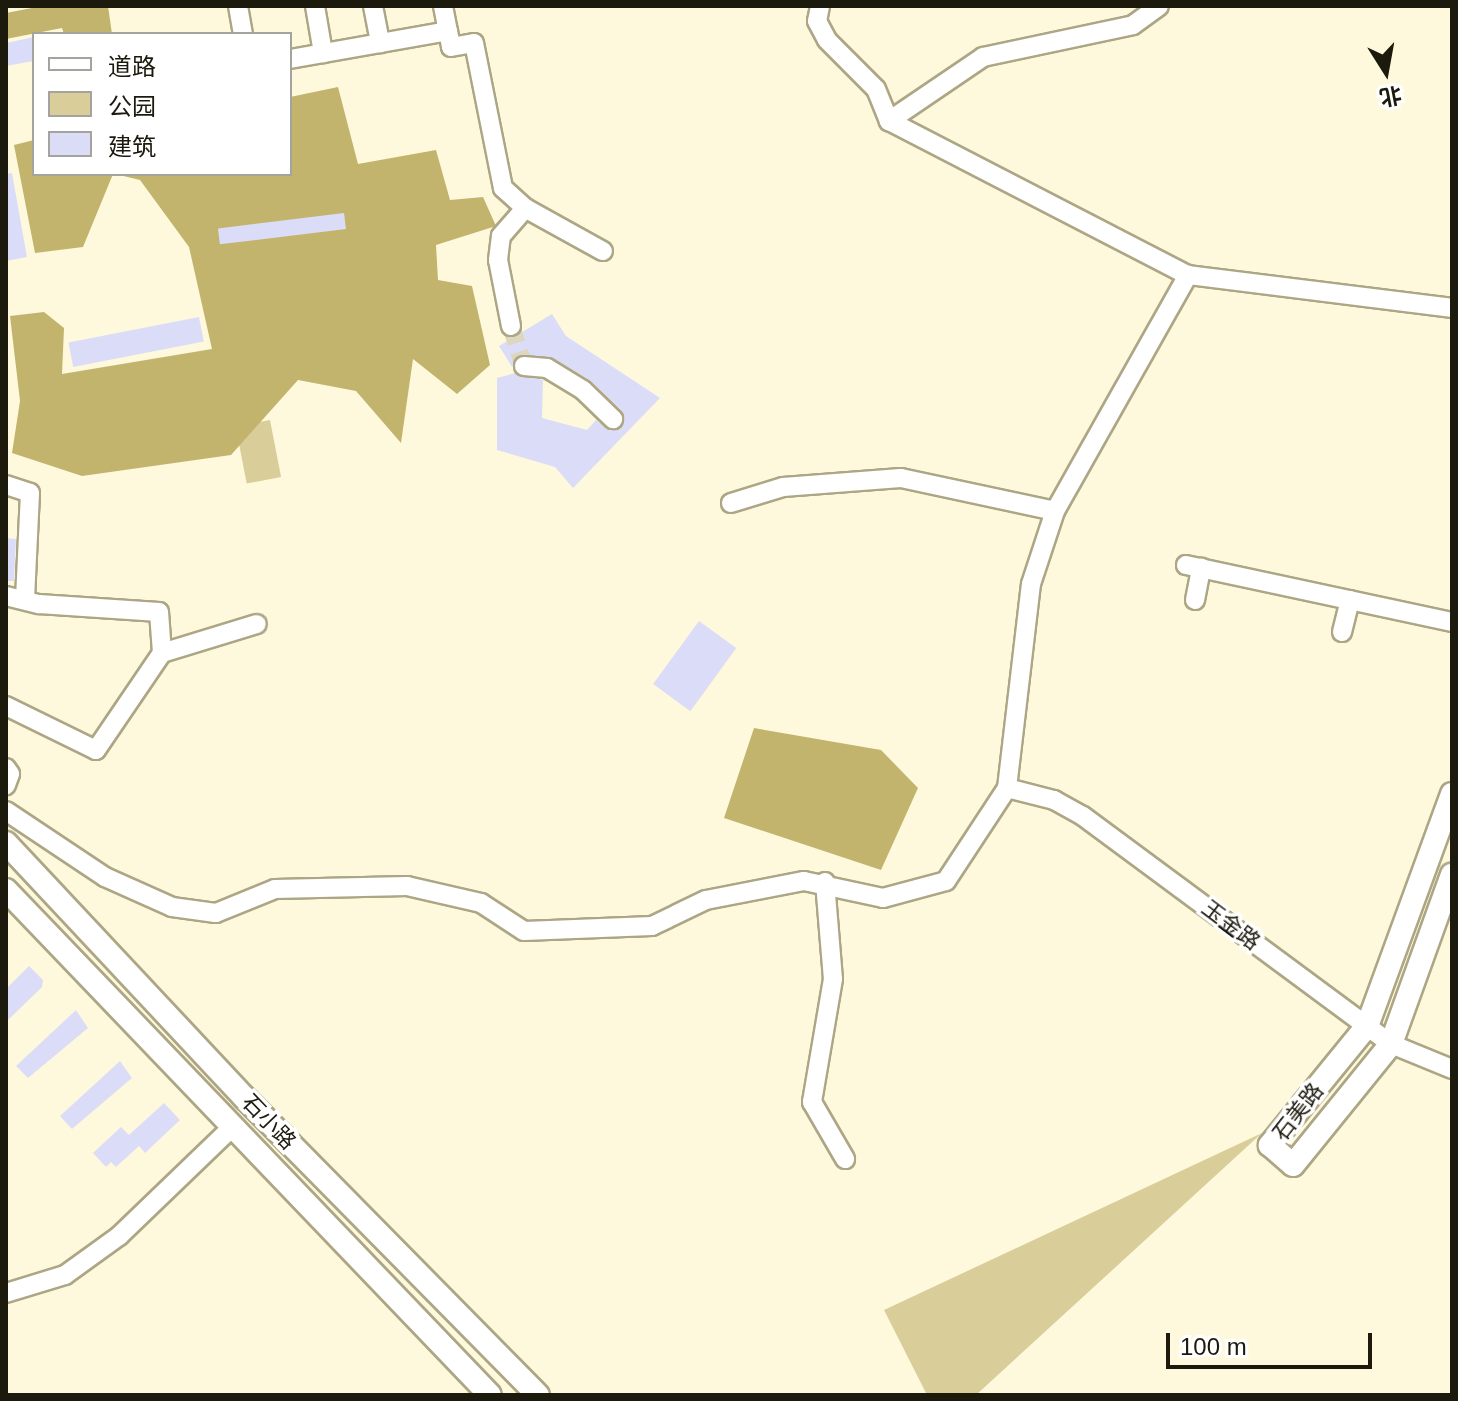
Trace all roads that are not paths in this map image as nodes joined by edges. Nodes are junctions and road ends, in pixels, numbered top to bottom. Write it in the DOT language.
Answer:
graph roads {
  1 [pos="238,6"];
  2 [pos="315,6"];
  3 [pos="373,6"];
  4 [pos="443,6"];
  5 [pos="820,6"];
  6 [pos="1159,6"];
  7 [pos="448,31"];
  8 [pos="243,32"];
  9 [pos="380,43"];
  10 [pos="323,53"];
  11 [pos="292,59"];
  12 [pos="889,121"];
  13 [pos="525,208"];
  14 [pos="603,251"];
  15 [pos="1188,275"];
  16 [pos="1452,308"];
  17 [pos="511,326"];
  18 [pos="524,366"];
  19 [pos="613,419"];
  20 [pos="6,485"];
  21 [pos="731,503"];
  22 [pos="1055,511"];
  23 [pos="6,596"];
  24 [pos="25,600"];
  25 [pos="1195,600"];
  26 [pos="1350,600"];
  27 [pos="1452,622"];
  28 [pos="257,624"];
  29 [pos="1342,632"];
  30 [pos="162,653"];
  31 [pos="6,706"];
  32 [pos="6,768"];
  33 [pos="6,785"];
  34 [pos="1007,788"];
  35 [pos="1452,794"];
  36 [pos="6,811"];
  37 [pos="6,843"];
  38 [pos="1452,875"];
  39 [pos="825,882"];
  40 [pos="6,890"];
  41 [pos="1367,1026"];
  42 [pos="1391,1044"];
  43 [pos="1452,1069"];
  44 [pos="230,1129"];
  45 [pos="845,1159"];
  46 [pos="6,1293"];
  47 [pos="490,1395"];
  48 [pos="538,1395"];
  1 -- 8 [label="street"];
  2 -- 10 [label="street"];
  3 -- 9 [label="street"];
  4 -- 7 [label="street"];
  5 -- 12 [label="street"];
  6 -- 12 [label="street"];
  7 -- 9 [label="street"];
  7 -- 13 [label="street"];
  9 -- 10 [label="street"];
  10 -- 11 [label="street"];
  12 -- 15 [label="street"];
  13 -- 14 [label="street"];
  13 -- 17 [label="street"];
  15 -- 16 [label="street"];
  15 -- 22 [label="street"];
  18 -- 19 [label="street"];
  20 -- 24 [label="street"];
  21 -- 22 [label="street"];
  22 -- 34 [label="street"];
  23 -- 24 [label="street"];
  24 -- 30 [label="street"];
  25 -- 26 [label="street"];
  26 -- 27 [label="street"];
  26 -- 29 [label="street"];
  28 -- 30 [label="street"];
  30 -- 31 [label="street"];
  32 -- 33 [label="street"];
  34 -- 39 [label="street"];
  34 -- 41 [label="street, 玉金路"];
  35 -- 41 [label="main road, 石美路"];
  36 -- 39 [label="street"];
  37 -- 48 [label="main road, 石小路"];
  38 -- 42 [label="main road, 石美路"];
  39 -- 45 [label="street"];
  40 -- 44 [label="main road, 石小路"];
  41 -- 42 [label="street, 玉金路"];
  41 -- 42 [label="main road, 石美路"];
  42 -- 43 [label="street, 玉金路"];
  44 -- 46 [label="street"];
  44 -- 47 [label="main road, 石小路"];
}
